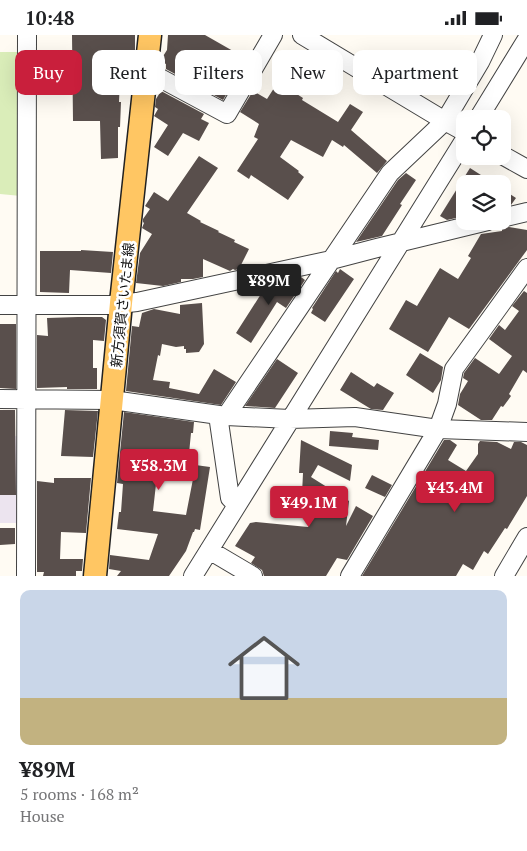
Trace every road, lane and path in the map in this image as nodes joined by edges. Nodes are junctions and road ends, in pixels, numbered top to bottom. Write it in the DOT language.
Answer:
graph roads {
  1 [pos="27,35"];
  2 [pos="150,35"];
  3 [pos="274,35"];
  4 [pos="302,35"];
  5 [pos="493,35"];
  6 [pos="527,39"];
  7 [pos="149,50"];
  8 [pos="165,81"];
  9 [pos="144,95"];
  10 [pos="484,110"];
  11 [pos="445,121"];
  12 [pos="456,127"];
  13 [pos="456,154"];
  14 [pos="511,160"];
  15 [pos="527,169"];
  16 [pos="527,212"];
  17 [pos="511,216"];
  18 [pos="456,229"];
  19 [pos="401,243"];
  20 [pos="331,260"];
  21 [pos="527,268"];
  22 [pos="121,303"];
  23 [pos="0,305"];
  24 [pos="27,305"];
  25 [pos="0,399"];
  26 [pos="27,399"];
  27 [pos="112,400"];
  28 [pos="222,415"];
  29 [pos="290,419"];
  30 [pos="438,429"];
  31 [pos="527,432"];
  32 [pos="237,505"];
  33 [pos="527,537"];
  34 [pos="209,550"];
  35 [pos="26,576"];
  36 [pos="95,576"];
  37 [pos="193,576"];
  38 [pos="253,576"];
  39 [pos="350,576"];
  40 [pos="504,576"];
  1 -- 24 [label="street"];
  2 -- 7 [label="main road, 新方須賀さいたま線"];
  3 -- 8 [label="street"];
  4 -- 11 [label="street"];
  5 -- 11 [label="street"];
  6 -- 10 [label="street"];
  9 -- 22 [label="main road, 新方須賀さいたま線"];
  11 -- 12 [label="street"];
  11 -- 20 [label="street"];
  13 -- 19 [label="street"];
  14 -- 15 [label="street"];
  16 -- 17 [label="street"];
  18 -- 19 [label="street"];
  19 -- 20 [label="street"];
  19 -- 29 [label="street"];
  20 -- 22 [label="street"];
  20 -- 28 [label="street"];
  21 -- 30 [label="street"];
  22 -- 24 [label="street"];
  22 -- 27 [label="main road, 新方須賀さいたま線"];
  23 -- 24 [label="street"];
  24 -- 26 [label="street"];
  25 -- 26 [label="street"];
  26 -- 27 [label="street"];
  26 -- 35 [label="street"];
  27 -- 28 [label="street"];
  27 -- 36 [label="main road, 新方須賀さいたま線"];
  28 -- 29 [label="street"];
  28 -- 32 [label="street"];
  29 -- 30 [label="street"];
  29 -- 32 [label="street"];
  30 -- 31 [label="street"];
  30 -- 39 [label="street"];
  32 -- 34 [label="street"];
  33 -- 40 [label="street"];
  34 -- 37 [label="street"];
  34 -- 38 [label="street"];
}
